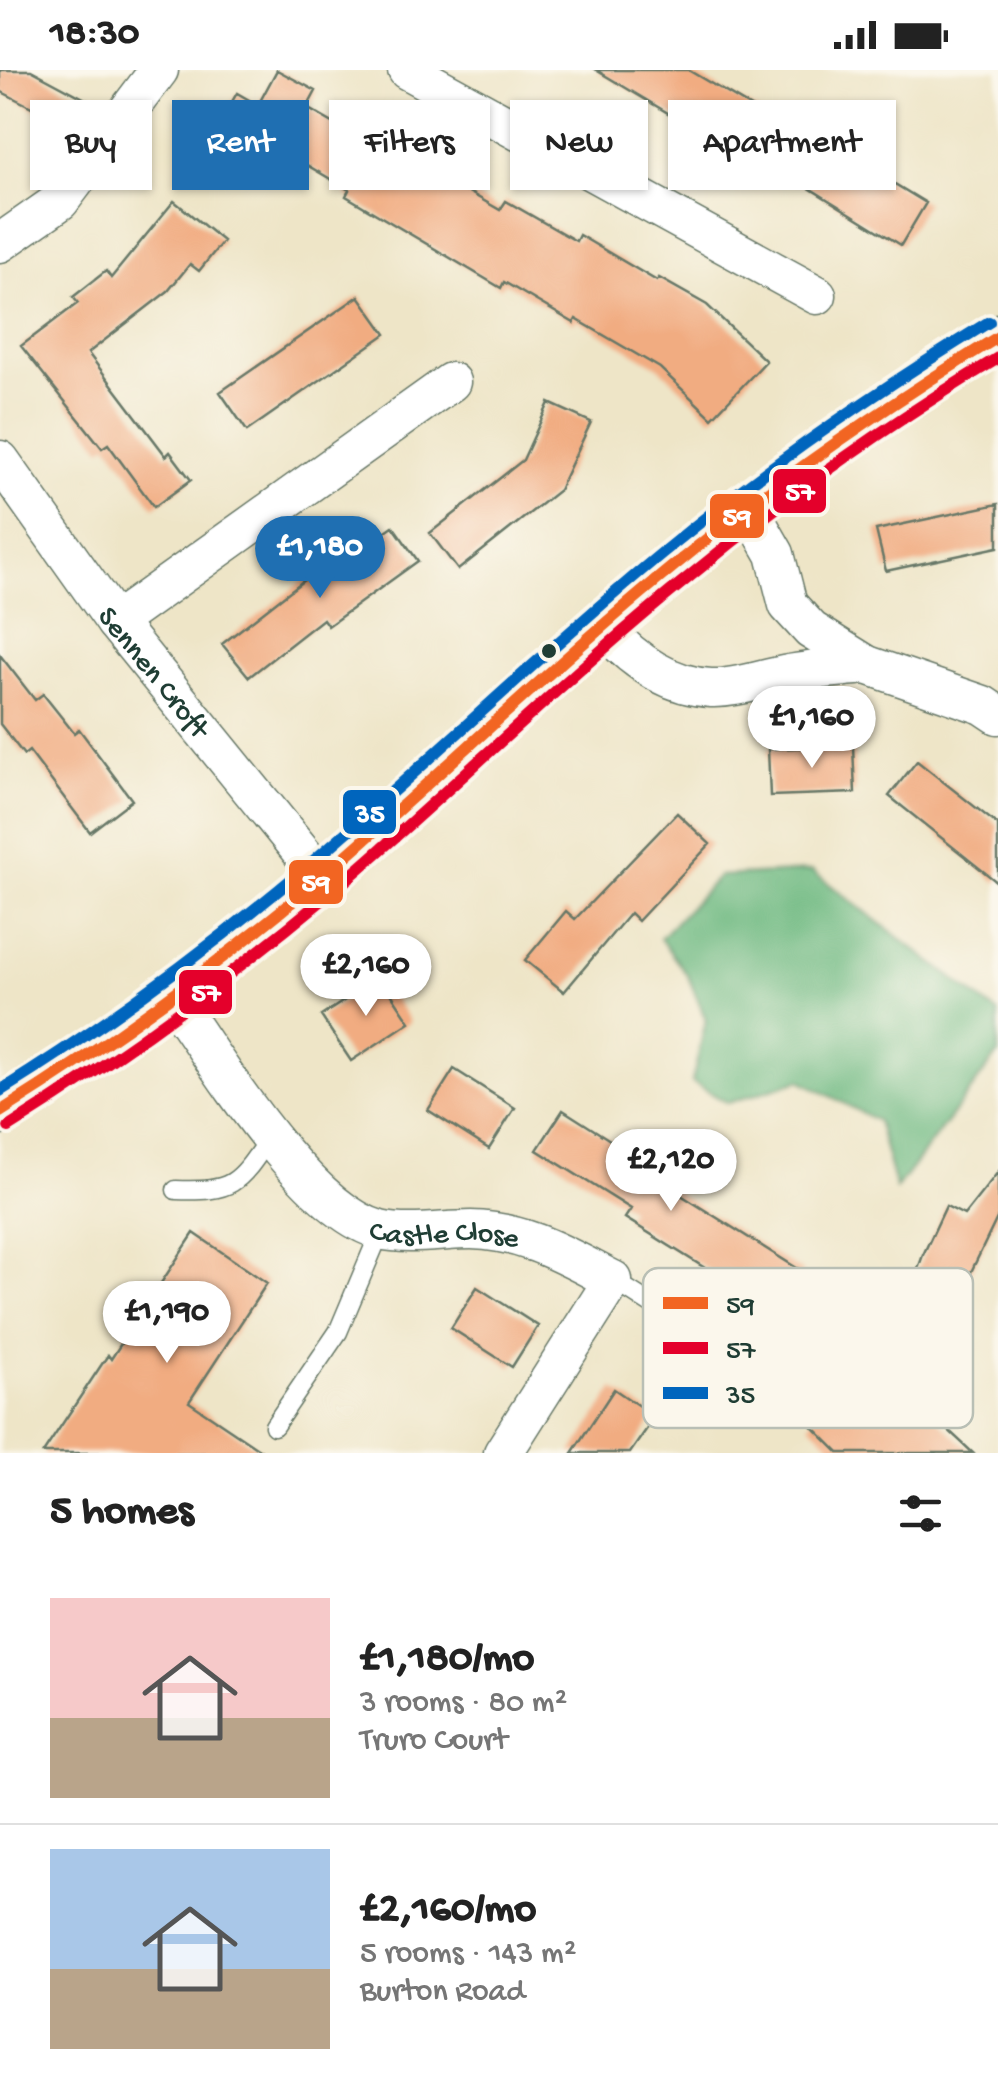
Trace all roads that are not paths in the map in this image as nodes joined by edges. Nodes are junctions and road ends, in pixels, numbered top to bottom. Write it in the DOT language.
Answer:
graph roads {
  1 [pos="159,70"];
  2 [pos="407,70"];
  3 [pos="0,244"];
  4 [pos="818,295"];
  5 [pos="998,337"];
  6 [pos="451,382"];
  7 [pos="0,460"];
  8 [pos="748,508"];
  9 [pos="116,622"];
  10 [pos="604,628"];
  11 [pos="867,665"];
  12 [pos="993,702"];
  13 [pos="322,877"];
  14 [pos="170,995"];
  15 [pos="0,1112"];
  16 [pos="270,1137"];
  17 [pos="176,1190"];
  18 [pos="381,1230"];
  19 [pos="613,1280"];
  20 [pos="643,1299"];
  21 [pos="274,1426"];
  22 [pos="503,1453"];
  1 -- 3 [label="street"];
  2 -- 4 [label="street"];
  5 -- 8 [label="street"];
  6 -- 9 [label="street"];
  7 -- 9 [label="street, Sennen Croft"];
  8 -- 10 [label="street"];
  8 -- 11 [label="street"];
  9 -- 13 [label="street, Sennen Croft"];
  10 -- 11 [label="street"];
  10 -- 13 [label="street"];
  11 -- 12 [label="street"];
  13 -- 14 [label="street"];
  14 -- 15 [label="street"];
  14 -- 16 [label="street, Castle Close"];
  16 -- 17 [label="lane"];
  16 -- 18 [label="street, Castle Close"];
  18 -- 19 [label="street, Castle Close"];
  18 -- 21 [label="lane"];
  19 -- 20 [label="lane"];
  19 -- 22 [label="street"];
}
